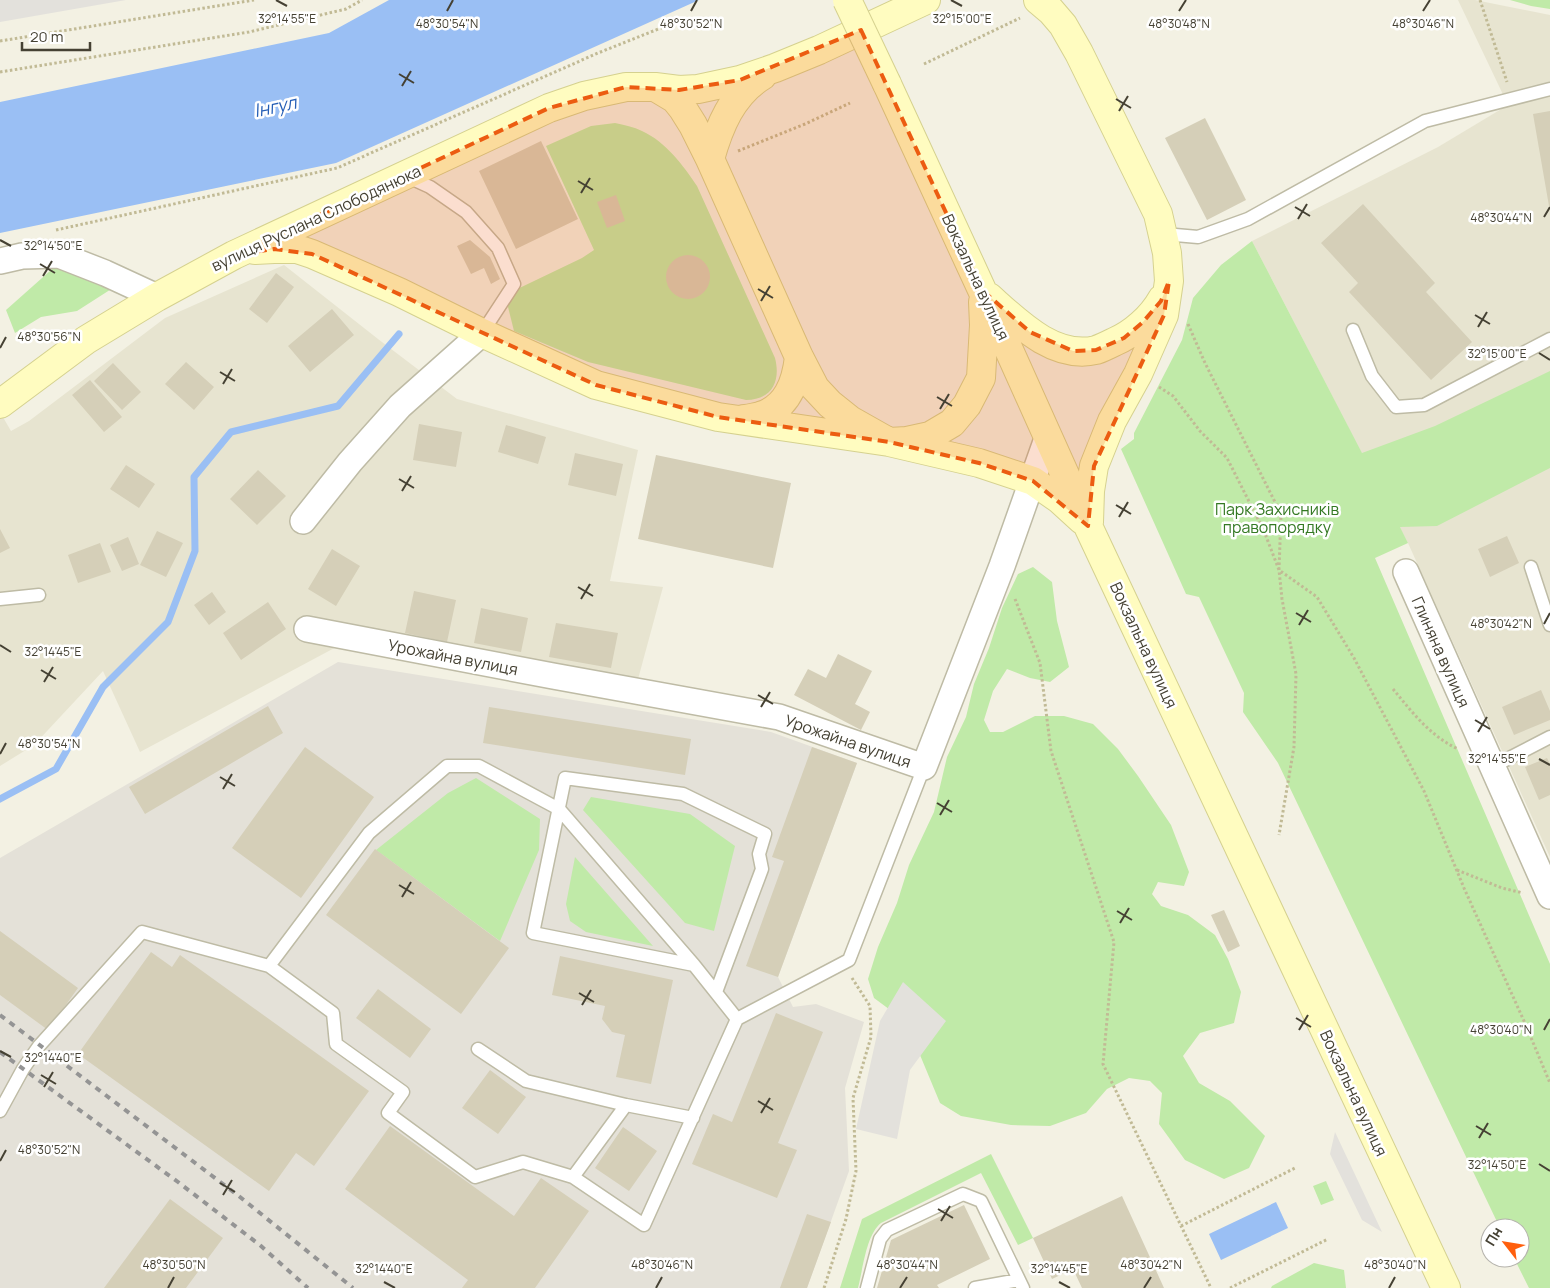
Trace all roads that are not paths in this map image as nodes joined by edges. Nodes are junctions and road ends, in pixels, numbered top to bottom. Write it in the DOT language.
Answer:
graph roads {
  1 [pos="847,0"];
  2 [pos="926,0"];
  3 [pos="1031,8"];
  4 [pos="776,68"];
  5 [pos="656,87"];
  6 [pos="1550,89"];
  7 [pos="720,157"];
  8 [pos="406,176"];
  9 [pos="1164,234"];
  10 [pos="234,255"];
  11 [pos="0,261"];
  12 [pos="1169,281"];
  13 [pos="982,290"];
  14 [pos="157,297"];
  15 [pos="1353,330"];
  16 [pos="482,333"];
  17 [pos="1550,338"];
  18 [pos="799,357"];
  19 [pos="0,404"];
  20 [pos="718,417"];
  21 [pos="1048,436"];
  22 [pos="889,442"];
  23 [pos="1033,481"];
  24 [pos="303,521"];
  25 [pos="1088,526"];
  26 [pos="1531,567"];
  27 [pos="1406,572"];
  28 [pos="39,595"];
  29 [pos="0,599"];
  30 [pos="1550,625"];
  31 [pos="307,629"];
  32 [pos="1550,738"];
  33 [pos="924,767"];
  34 [pos="1492,767"];
  35 [pos="559,808"];
  36 [pos="1540,896"];
  37 [pos="694,965"];
  38 [pos="269,966"];
  39 [pos="716,992"];
  40 [pos="737,1019"];
  41 [pos="478,1049"];
  42 [pos="626,1105"];
  43 [pos="0,1110"];
  44 [pos="692,1118"];
  45 [pos="573,1177"];
  46 [pos="1021,1284"];
  47 [pos="990,1286"];
  48 [pos="867,1288"];
  49 [pos="974,1288"];
  50 [pos="1446,1288"];
  1 -- 13 [label="main road, Вокзальна вулиця, bridge"];
  2 -- 4 [label="main road"];
  3 -- 9 [label="main road"];
  4 -- 5 [label="main road, вулиця Руслана Слободянюка"];
  4 -- 7 [label="main road"];
  5 -- 7 [label="main road"];
  5 -- 8 [label="main road, вулиця Руслана Слободянюка"];
  6 -- 9 [label="lane"];
  7 -- 18 [label="main road"];
  8 -- 10 [label="main road, вулиця Руслана Слободянюка"];
  8 -- 16 [label="lane"];
  9 -- 12 [label="main road"];
  10 -- 14 [label="main road, вулиця Руслана Слободянюка"];
  10 -- 16 [label="main road"];
  11 -- 14 [label="street"];
  12 -- 13 [label="main road"];
  12 -- 25 [label="main road"];
  13 -- 21 [label="main road, Вокзальна вулиця"];
  13 -- 22 [label="main road"];
  14 -- 19 [label="main road, вулиця Руслана Слободянюка"];
  15 -- 17 [label="lane"];
  16 -- 20 [label="main road"];
  16 -- 24 [label="street"];
  18 -- 20 [label="main road"];
  18 -- 22 [label="main road"];
  20 -- 22 [label="main road"];
  21 -- 23 [label="street, Урожайна вулиця"];
  21 -- 25 [label="main road, Вокзальна вулиця"];
  22 -- 23 [label="main road"];
  23 -- 25 [label="main road"];
  23 -- 33 [label="street, Урожайна вулиця"];
  25 -- 50 [label="main road, Вокзальна вулиця"];
  26 -- 30 [label="lane"];
  27 -- 34 [label="street, Глиняна вулиця"];
  28 -- 29 [label="lane"];
  31 -- 33 [label="street, Урожайна вулиця"];
  32 -- 34 [label="lane"];
  33 -- 40 [label="lane"];
  34 -- 36 [label="street, Глиняна вулиця"];
  35 -- 37 [label="lane"];
  35 -- 37 [label="lane"];
  35 -- 38 [label="lane"];
  35 -- 39 [label="lane"];
  37 -- 39 [label="lane"];
  38 -- 43 [label="lane"];
  38 -- 45 [label="lane"];
  39 -- 40 [label="lane"];
  40 -- 44 [label="lane"];
  41 -- 42 [label="lane"];
  42 -- 44 [label="lane"];
  42 -- 45 [label="lane"];
  44 -- 45 [label="lane"];
  46 -- 47 [label="lane"];
  46 -- 48 [label="lane"];
  47 -- 49 [label="lane"];
}
